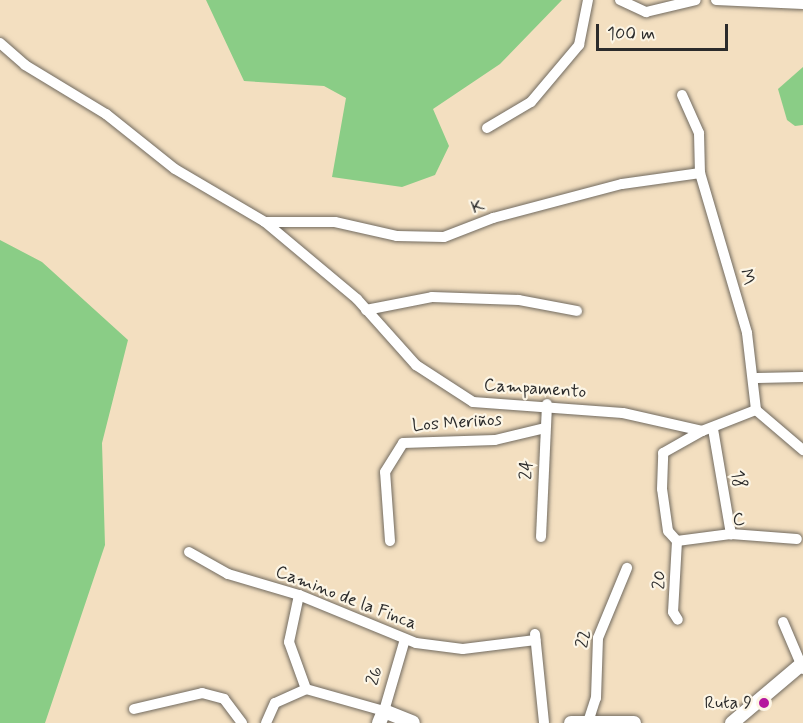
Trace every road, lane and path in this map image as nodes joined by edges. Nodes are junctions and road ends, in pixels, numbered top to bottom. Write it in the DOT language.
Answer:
graph roads {
  1 [pos="588,0"];
  2 [pos="696,0"];
  3 [pos="716,0"];
  4 [pos="621,1"];
  5 [pos="803,4"];
  6 [pos="0,43"];
  7 [pos="682,96"];
  8 [pos="487,128"];
  9 [pos="700,172"];
  10 [pos="265,222"];
  11 [pos="366,310"];
  12 [pos="577,311"];
  13 [pos="803,377"];
  14 [pos="757,378"];
  15 [pos="547,404"];
  16 [pos="756,410"];
  17 [pos="546,428"];
  18 [pos="707,430"];
  19 [pos="803,450"];
  20 [pos="731,534"];
  21 [pos="541,537"];
  22 [pos="797,539"];
  23 [pos="390,541"];
  24 [pos="677,541"];
  25 [pos="189,552"];
  26 [pos="627,568"];
  27 [pos="299,595"];
  28 [pos="678,620"];
  29 [pos="783,622"];
  30 [pos="405,639"];
  31 [pos="802,665"];
  32 [pos="306,689"];
  33 [pos="134,709"];
  34 [pos="381,717"];
  35 [pos="589,719"];
  36 [pos="609,722"];
  37 [pos="242,723"];
  38 [pos="266,723"];
  39 [pos="413,723"];
  40 [pos="544,723"];
  41 [pos="572,723"];
  42 [pos="634,723"];
  43 [pos="735,723"];
  1 -- 8 [label="street"];
  2 -- 4 [label="street"];
  3 -- 5 [label="street"];
  6 -- 10 [label="street, Campamento"];
  7 -- 9 [label="street, M"];
  9 -- 10 [label="street, K"];
  9 -- 14 [label="street, M"];
  10 -- 11 [label="street, Campamento"];
  11 -- 12 [label="street"];
  11 -- 15 [label="street, Campamento"];
  13 -- 14 [label="street"];
  14 -- 16 [label="street, M"];
  15 -- 17 [label="street, 24"];
  15 -- 18 [label="street, Campamento"];
  16 -- 18 [label="street"];
  16 -- 19 [label="street"];
  17 -- 21 [label="street, 24"];
  17 -- 23 [label="street, Los Meriños"];
  18 -- 20 [label="street, 18"];
  18 -- 24 [label="street"];
  20 -- 22 [label="street, C"];
  20 -- 24 [label="street, C"];
  24 -- 28 [label="street, 20"];
  25 -- 27 [label="street, Camino de la Finca"];
  26 -- 35 [label="street, 22"];
  27 -- 30 [label="street, Camino de la Finca"];
  27 -- 32 [label="street"];
  29 -- 31 [label="street"];
  30 -- 34 [label="street, 26"];
  30 -- 40 [label="street, Camino de la Finca"];
  31 -- 43 [label="street"];
  32 -- 34 [label="street"];
  32 -- 38 [label="street"];
  33 -- 37 [label="street"];
  34 -- 39 [label="street"];
  35 -- 36 [label="street"];
  35 -- 41 [label="street"];
  36 -- 42 [label="street"];
}
